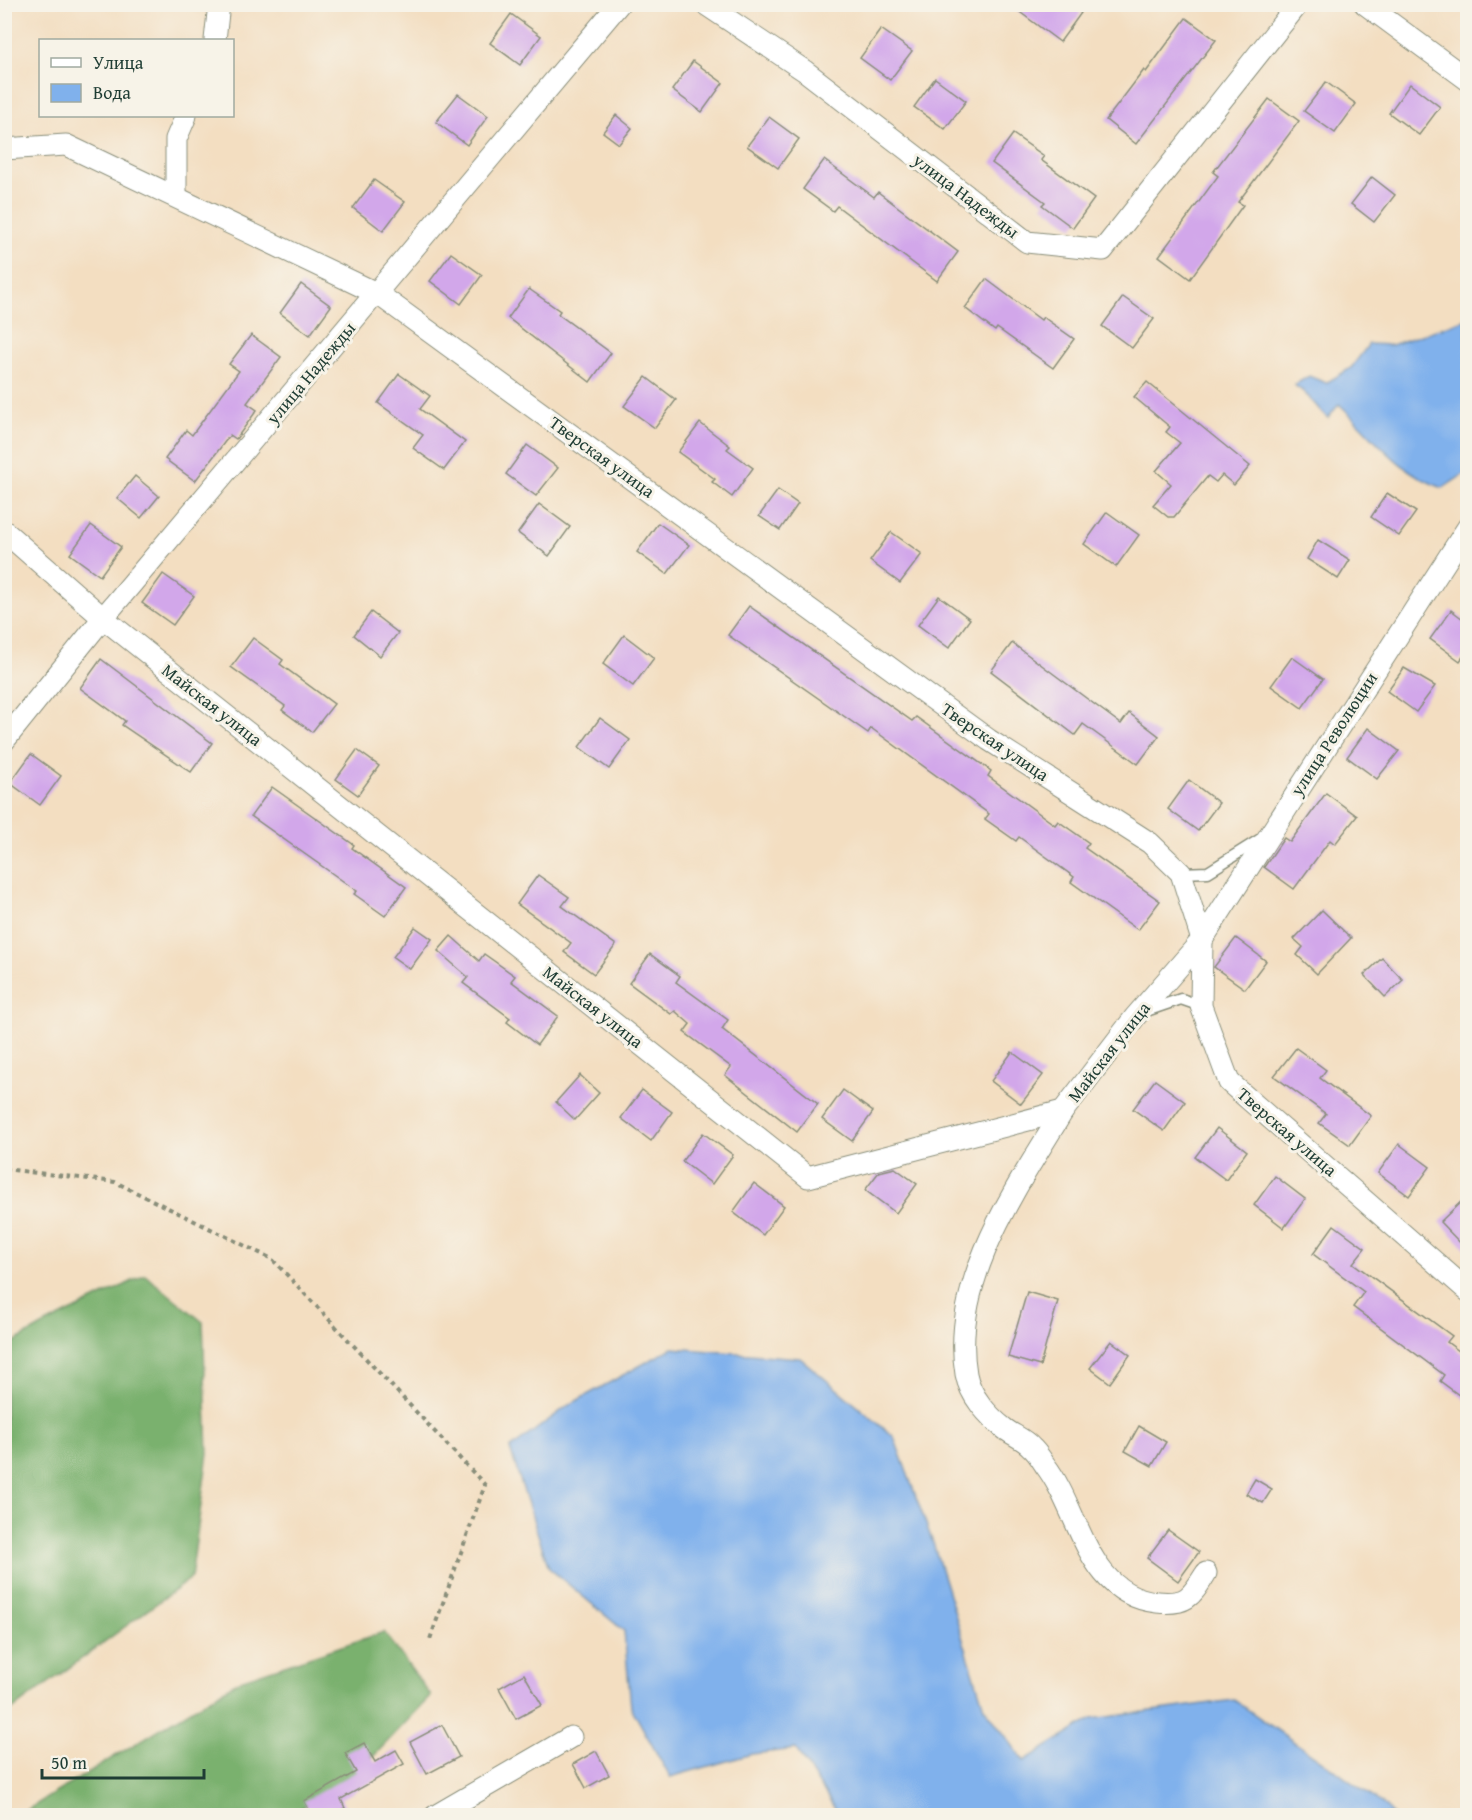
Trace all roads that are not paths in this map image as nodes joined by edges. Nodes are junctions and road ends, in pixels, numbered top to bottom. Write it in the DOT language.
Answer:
graph roads {
  1 [pos="219,4"];
  2 [pos="619,4"];
  3 [pos="705,4"];
  4 [pos="1298,4"];
  5 [pos="1365,4"];
  6 [pos="215,39"];
  7 [pos="1467,80"];
  8 [pos="186,117"];
  9 [pos="4,149"];
  10 [pos="176,195"];
  11 [pos="378,294"];
  12 [pos="1467,527"];
  13 [pos="4,531"];
  14 [pos="103,618"];
  15 [pos="4,741"];
  16 [pos="1273,828"];
  17 [pos="1182,873"];
  18 [pos="1202,940"];
  19 [pos="1201,1006"];
  20 [pos="1135,1017"];
  21 [pos="1063,1111"];
  22 [pos="1467,1291"];
  23 [pos="1206,1573"];
  24 [pos="571,1737"];
  25 [pos="435,1815"];
  1 -- 6 [label="street"];
  2 -- 11 [label="street, улица Надежды"];
  3 -- 4 [label="street, улица Надежды"];
  5 -- 7 [label="street"];
  8 -- 10 [label="street"];
  9 -- 10 [label="street, Тверская улица"];
  10 -- 11 [label="street, Тверская улица"];
  11 -- 14 [label="street, улица Надежды"];
  11 -- 17 [label="street, Тверская улица"];
  12 -- 16 [label="street, улица Революции"];
  13 -- 14 [label="street, Майская улица"];
  14 -- 15 [label="street, улица Надежды"];
  14 -- 21 [label="street, Майская улица"];
  16 -- 17 [label="lane"];
  16 -- 18 [label="street, улица Революции"];
  17 -- 18 [label="street, Тверская улица"];
  18 -- 19 [label="street, Тверская улица"];
  18 -- 20 [label="street, Майская улица"];
  19 -- 20 [label="lane"];
  19 -- 22 [label="street, Тверская улица"];
  20 -- 21 [label="street, Майская улица"];
  21 -- 23 [label="street"];
  24 -- 25 [label="street"];
}
